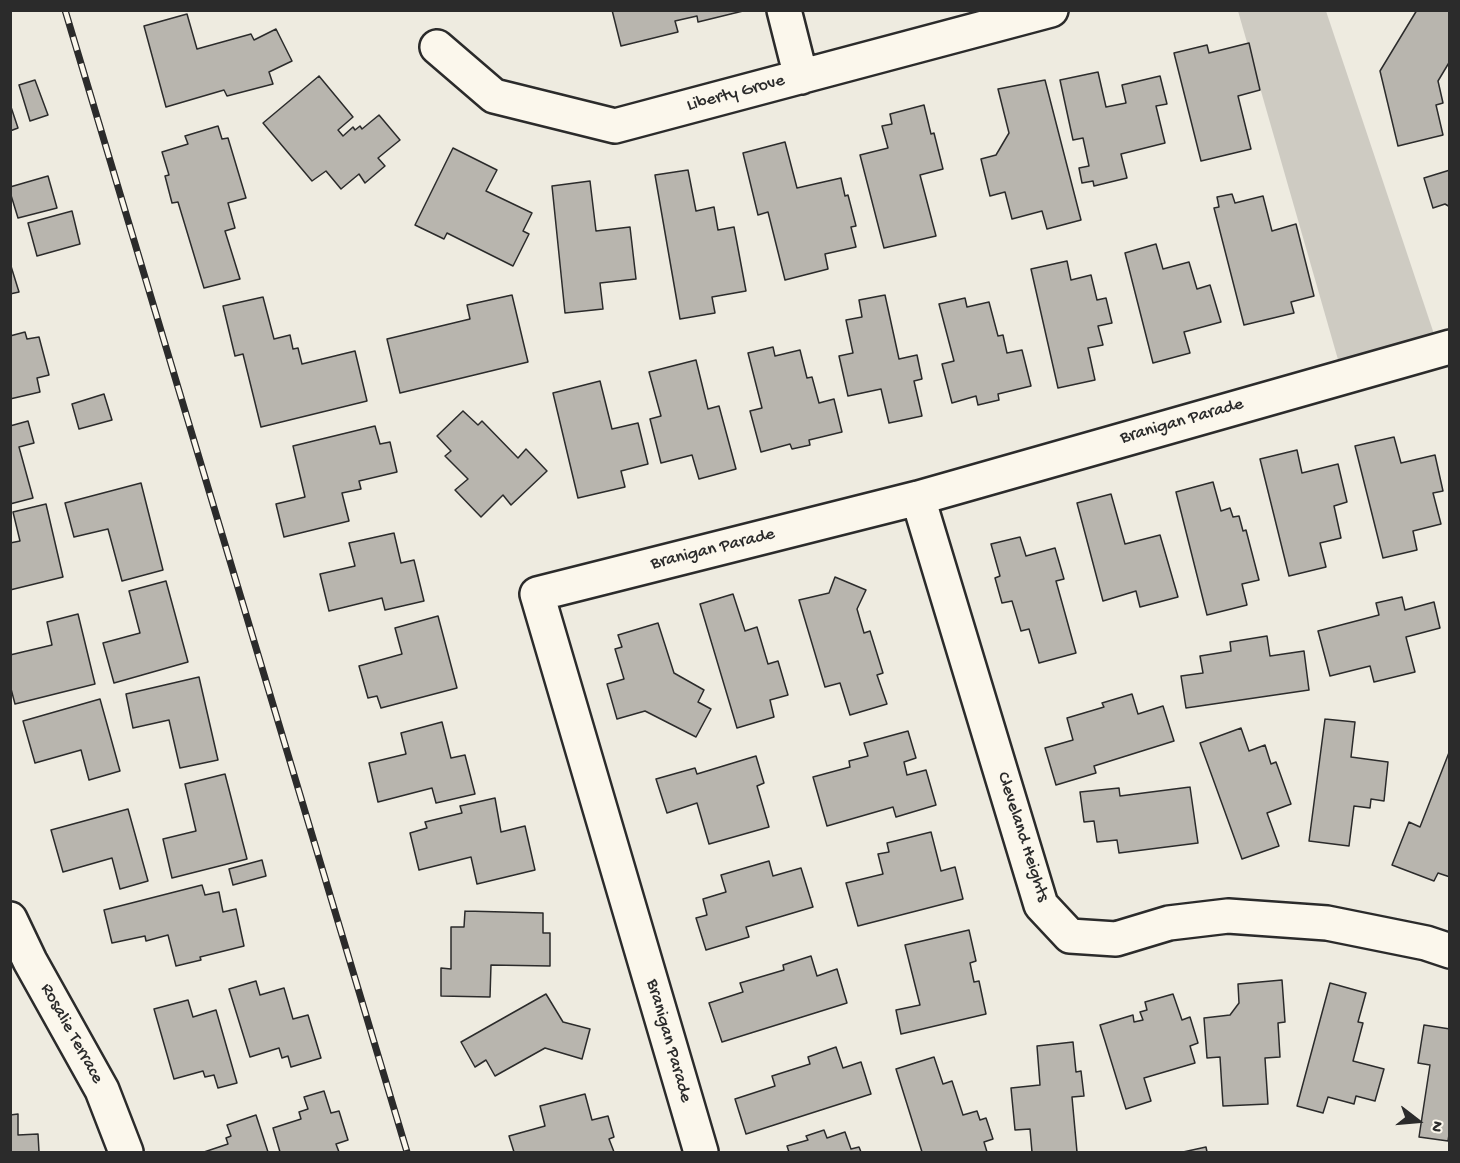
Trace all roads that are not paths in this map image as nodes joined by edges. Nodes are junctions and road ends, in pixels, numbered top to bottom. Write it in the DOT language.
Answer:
graph roads {
  1 [pos="784,10"];
  2 [pos="1050,10"];
  3 [pos="437,47"];
  4 [pos="801,77"];
  5 [pos="1449,347"];
  6 [pos="918,498"];
  7 [pos="10,919"];
  8 [pos="1449,951"];
  9 [pos="126,1152"];
  10 [pos="701,1152"];
  1 -- 4 [label="street"];
  2 -- 4 [label="street, Liberty Grove"];
  3 -- 4 [label="street, Liberty Grove"];
  5 -- 6 [label="street, Branigan Parade"];
  6 -- 8 [label="street, Cleveland Heights"];
  6 -- 10 [label="street, Branigan Parade"];
  7 -- 9 [label="street, Rosalie Terrace"];
}
